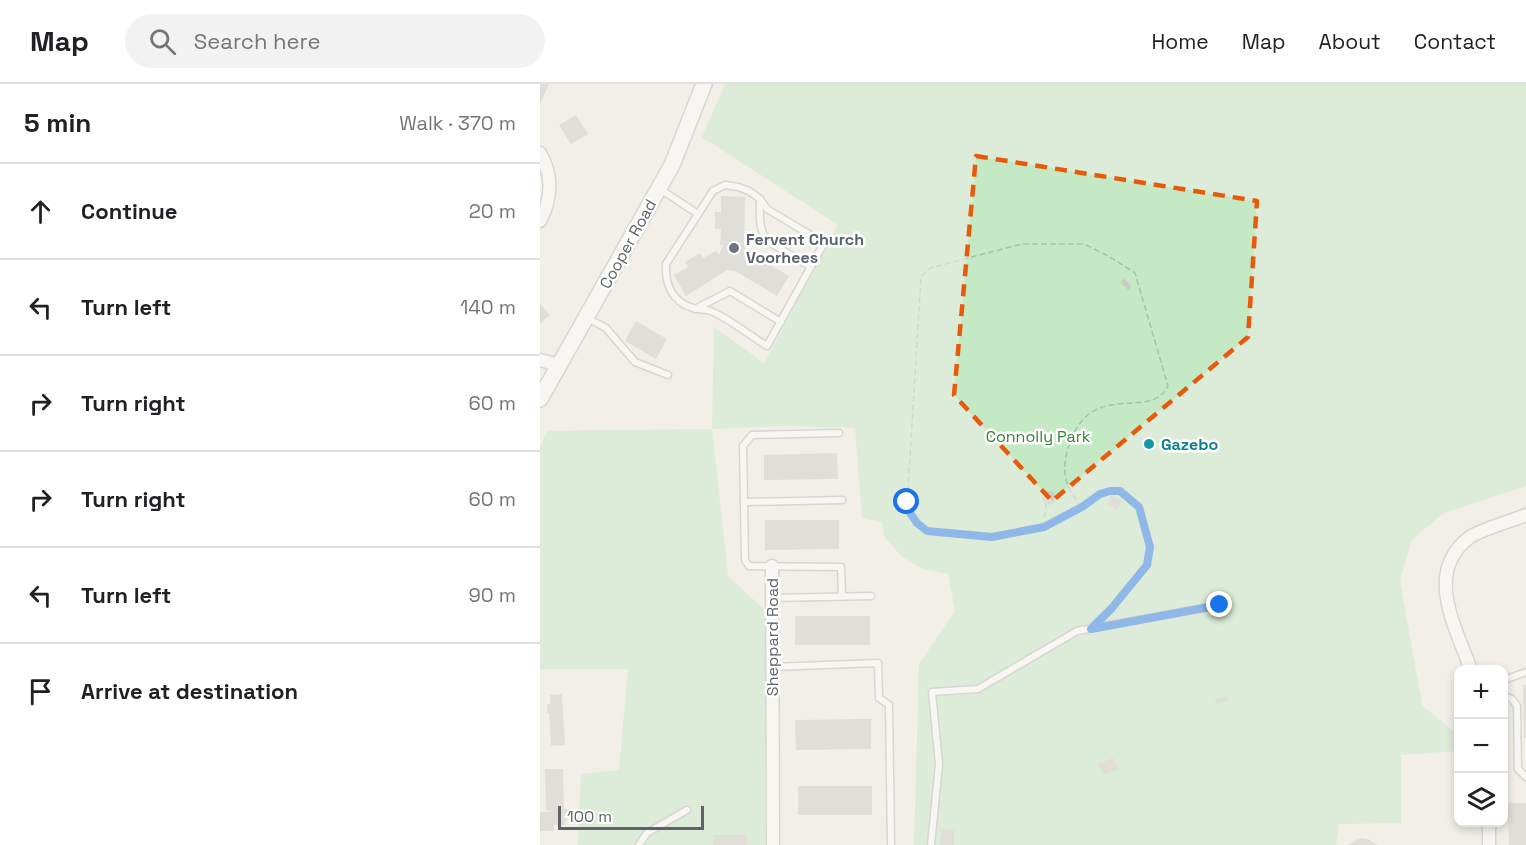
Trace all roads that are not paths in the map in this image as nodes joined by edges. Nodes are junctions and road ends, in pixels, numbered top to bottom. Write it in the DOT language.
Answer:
graph roads {
  1 [pos="704,84"];
  2 [pos="540,153"];
  3 [pos="659,189"];
  4 [pos="760,199"];
  5 [pos="698,214"];
  6 [pos="540,221"];
  7 [pos="812,267"];
  8 [pos="695,309"];
  9 [pos="586,318"];
  10 [pos="781,322"];
  11 [pos="540,360"];
  12 [pos="559,365"];
  13 [pos="668,375"];
  14 [pos="540,399"];
  15 [pos="839,434"];
  16 [pos="842,500"];
  17 [pos="744,502"];
  18 [pos="1526,515"];
  19 [pos="772,567"];
  20 [pos="842,596"];
  21 [pos="871,596"];
  22 [pos="772,598"];
  23 [pos="1220,605"];
  24 [pos="1111,609"];
  25 [pos="1091,629"];
  26 [pos="1470,665"];
  27 [pos="772,667"];
  28 [pos="1526,672"];
  29 [pos="1508,678"];
  30 [pos="1508,698"];
  31 [pos="1526,777"];
  32 [pos="687,810"];
  33 [pos="1489,827"];
  34 [pos="639,845"];
  35 [pos="773,845"];
  36 [pos="891,845"];
  37 [pos="931,845"];
  38 [pos="1489,845"];
  1 -- 3 [label="street, Cooper Road"];
  2 -- 6 [label="street"];
  3 -- 5 [label="lane"];
  3 -- 9 [label="street, Cooper Road"];
  4 -- 5 [label="lane"];
  4 -- 7 [label="lane"];
  4 -- 7 [label="lane"];
  5 -- 8 [label="lane"];
  7 -- 10 [label="lane"];
  8 -- 10 [label="lane"];
  8 -- 10 [label="lane"];
  9 -- 12 [label="street, Cooper Road"];
  9 -- 13 [label="lane"];
  11 -- 12 [label="street"];
  12 -- 14 [label="street, Cooper Road"];
  15 -- 17 [label="lane, Sheppard Road"];
  16 -- 17 [label="lane"];
  17 -- 19 [label="lane, Sheppard Road"];
  18 -- 26 [label="street"];
  19 -- 20 [label="lane"];
  19 -- 22 [label="street, Sheppard Road"];
  20 -- 21 [label="lane"];
  20 -- 22 [label="lane"];
  22 -- 27 [label="street, Sheppard Road"];
  23 -- 25 [label="lane"];
  24 -- 25 [label="lane"];
  25 -- 37 [label="lane"];
  27 -- 35 [label="street, Sheppard Road"];
  27 -- 36 [label="lane"];
  28 -- 29 [label="lane"];
  30 -- 31 [label="lane"];
  32 -- 34 [label="lane"];
  33 -- 38 [label="street"];
}
